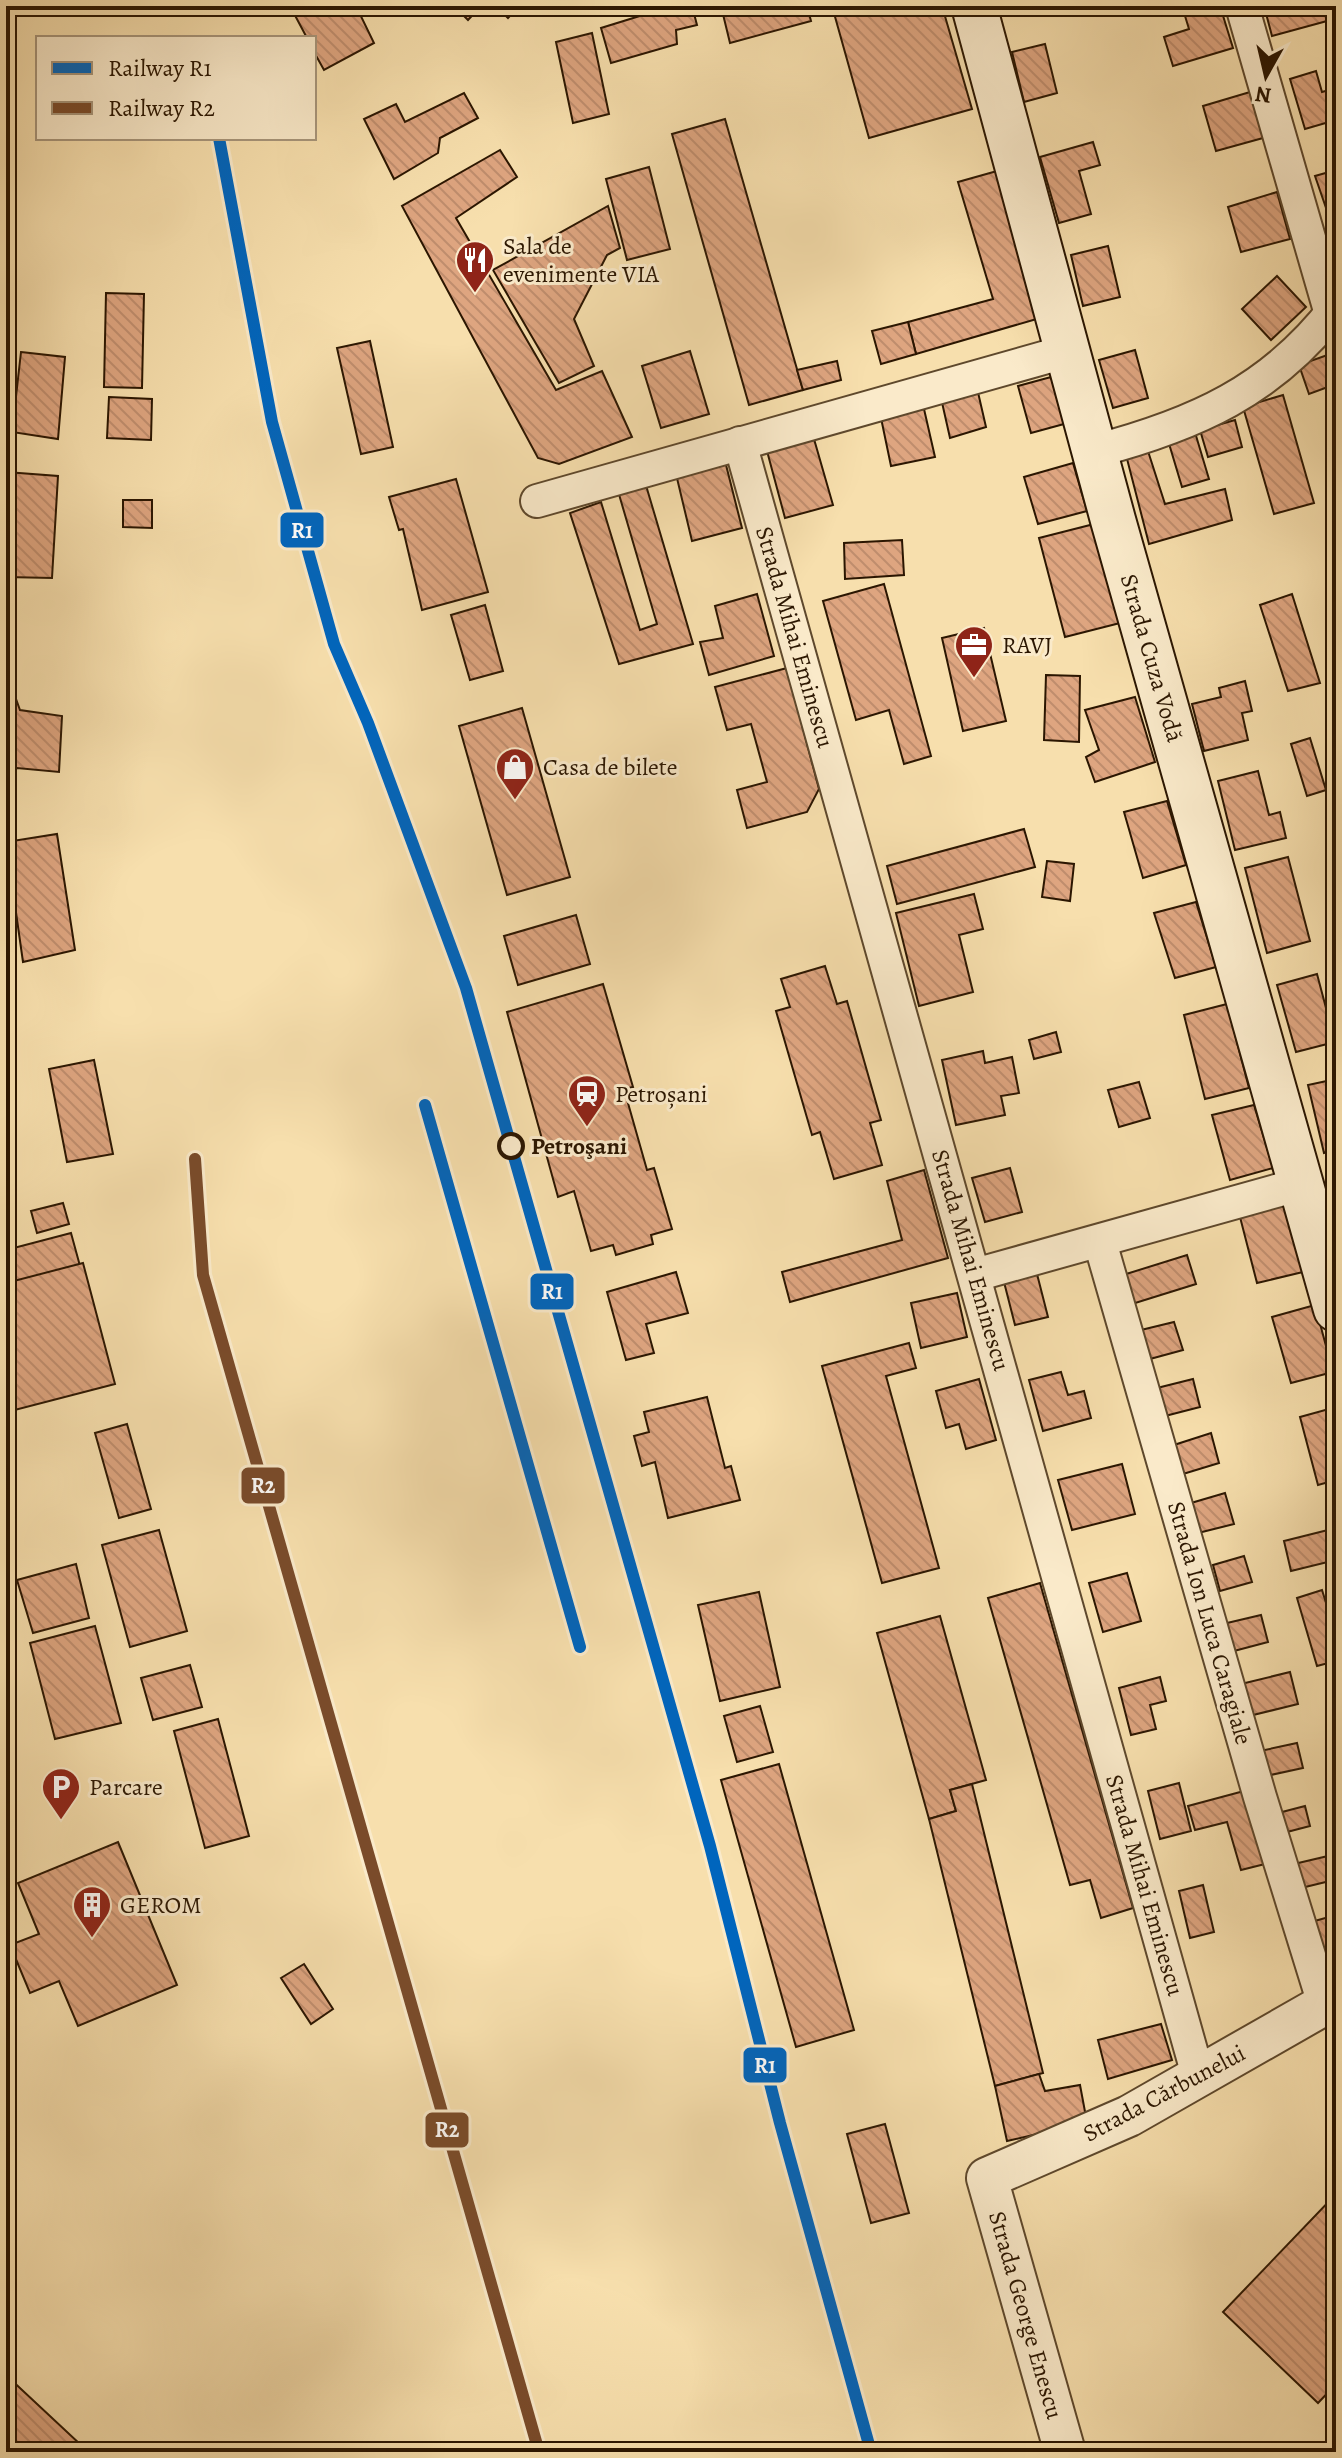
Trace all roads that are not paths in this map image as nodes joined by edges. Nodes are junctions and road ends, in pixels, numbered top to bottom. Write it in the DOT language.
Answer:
graph roads {
  1 [pos="974,6"];
  2 [pos="1242,6"];
  3 [pos="1333,311"];
  4 [pos="1068,351"];
  5 [pos="740,443"];
  6 [pos="1095,451"];
  7 [pos="537,501"];
  8 [pos="1301,1184"];
  9 [pos="1100,1242"];
  10 [pos="975,1275"];
  11 [pos="1336,1309"];
  12 [pos="1330,2001"];
  13 [pos="1199,2079"];
  14 [pos="987,2178"];
  15 [pos="1065,2452"];
  1 -- 4 [label="main road, Strada Cuza Vodă"];
  2 -- 3 [label="street"];
  3 -- 6 [label="street"];
  4 -- 5 [label="street"];
  4 -- 6 [label="main road, Strada Cuza Vodă"];
  5 -- 7 [label="street"];
  5 -- 10 [label="street, Strada Mihai Eminescu"];
  6 -- 8 [label="main road, Strada Cuza Vodă"];
  8 -- 9 [label="street"];
  8 -- 11 [label="main road, Strada Cuza Vodă"];
  9 -- 10 [label="street"];
  9 -- 12 [label="street, Strada Ion Luca Caragiale"];
  10 -- 13 [label="street, Strada Mihai Eminescu"];
  12 -- 13 [label="street, Strada Cărbunelui"];
  13 -- 14 [label="street, Strada Cărbunelui"];
  14 -- 15 [label="street, Strada George Enescu"];
}
